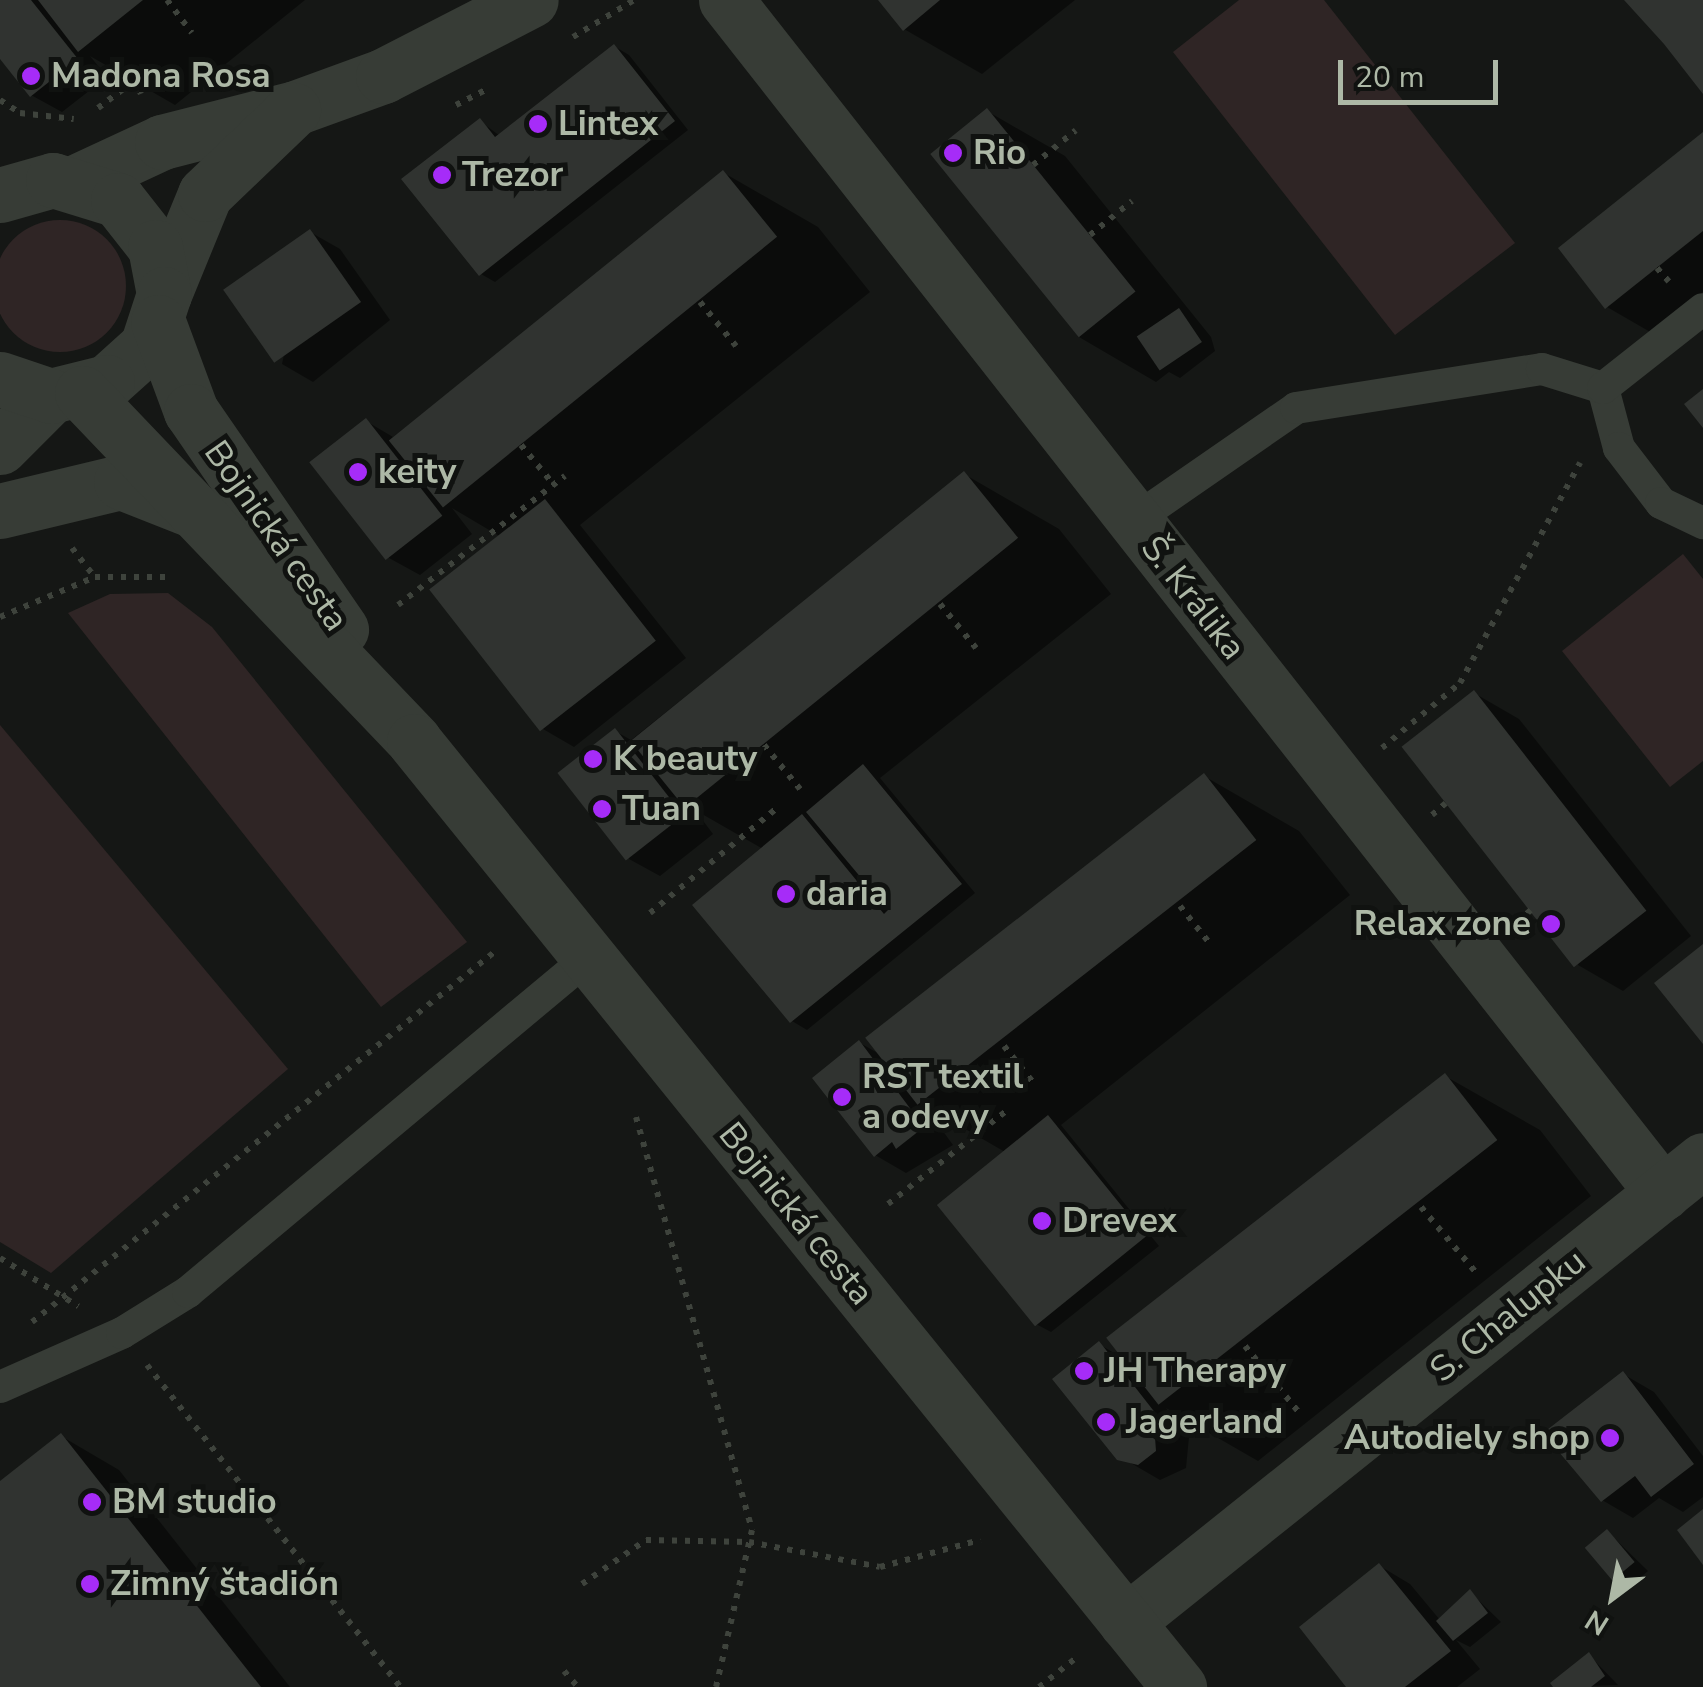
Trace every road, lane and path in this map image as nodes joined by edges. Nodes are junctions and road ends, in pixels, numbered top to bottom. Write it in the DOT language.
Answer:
graph roads {
  1 [pos="167,0"];
  2 [pos="532,0"];
  3 [pos="726,0"];
  4 [pos="192,33"];
  5 [pos="295,108"];
  6 [pos="1076,130"];
  7 [pos="1033,165"];
  8 [pos="27,179"];
  9 [pos="1132,201"];
  10 [pos="1090,235"];
  11 [pos="700,302"];
  12 [pos="161,308"];
  13 [pos="1703,310"];
  14 [pos="736,346"];
  15 [pos="0,379"];
  16 [pos="67,394"];
  17 [pos="1606,399"];
  18 [pos="522,445"];
  19 [pos="0,447"];
  20 [pos="565,476"];
  21 [pos="554,485"];
  22 [pos="195,510"];
  23 [pos="0,512"];
  24 [pos="1134,522"];
  25 [pos="1703,523"];
  26 [pos="173,577"];
  27 [pos="398,604"];
  28 [pos="940,604"];
  29 [pos="0,617"];
  30 [pos="976,648"];
  31 [pos="414,740"];
  32 [pos="764,745"];
  33 [pos="1338,784"];
  34 [pos="800,789"];
  35 [pos="778,808"];
  36 [pos="1180,906"];
  37 [pos="650,913"];
  38 [pos="1210,945"];
  39 [pos="498,949"];
  40 [pos="590,957"];
  41 [pos="1004,1046"];
  42 [pos="1036,1086"];
  43 [pos="1006,1111"];
  44 [pos="636,1117"];
  45 [pos="1683,1176"];
  46 [pos="888,1204"];
  47 [pos="1421,1207"];
  48 [pos="0,1258"];
  49 [pos="1480,1278"];
  50 [pos="63,1297"];
  51 [pos="25,1328"];
  52 [pos="122,1333"];
  53 [pos="1245,1346"];
  54 [pos="0,1386"];
  55 [pos="1304,1418"];
  56 [pos="980,1540"];
  57 [pos="749,1542"];
  58 [pos="582,1584"];
  59 [pos="1126,1622"];
  60 [pos="1076,1658"];
  61 [pos="564,1671"];
  62 [pos="400,1687"];
  63 [pos="578,1687"];
  64 [pos="716,1687"];
  65 [pos="1038,1687"];
  66 [pos="1179,1687"];
  1 -- 4 [label="path"];
  2 -- 5 [label="street"];
  3 -- 24 [label="street, Š. Králika"];
  5 -- 8 [label="street"];
  5 -- 12 [label="street"];
  6 -- 7 [label="path"];
  8 -- 12 [label="street, Bojnická cesta"];
  9 -- 10 [label="path"];
  11 -- 14 [label="path"];
  12 -- 16 [label="street"];
  12 -- 31 [label="street, Bojnická cesta"];
  13 -- 17 [label="lane"];
  15 -- 16 [label="street, Bojnická cesta"];
  16 -- 19 [label="street"];
  16 -- 22 [label="street, Bojnická cesta"];
  17 -- 24 [label="lane"];
  17 -- 25 [label="lane"];
  17 -- 33 [label="path"];
  18 -- 21 [label="path"];
  20 -- 21 [label="path"];
  21 -- 27 [label="path"];
  22 -- 23 [label="street"];
  22 -- 31 [label="street, Bojnická cesta"];
  24 -- 33 [label="street, Š. Králika"];
  26 -- 29 [label="path"];
  28 -- 30 [label="path"];
  31 -- 40 [label="street, Bojnická cesta"];
  32 -- 34 [label="path"];
  33 -- 45 [label="street, Š. Králika"];
  35 -- 37 [label="path"];
  36 -- 38 [label="path"];
  39 -- 50 [label="path"];
  40 -- 52 [label="lane"];
  40 -- 59 [label="street, Bojnická cesta"];
  41 -- 42 [label="path"];
  43 -- 46 [label="path"];
  44 -- 57 [label="path"];
  45 -- 59 [label="street, S. Chalupku"];
  47 -- 49 [label="path"];
  48 -- 50 [label="path"];
  50 -- 51 [label="path"];
  50 -- 52 [label="path"];
  52 -- 54 [label="lane"];
  52 -- 62 [label="path"];
  53 -- 55 [label="path"];
  56 -- 57 [label="path"];
  57 -- 58 [label="path"];
  57 -- 64 [label="path"];
  59 -- 66 [label="street, Bojnická cesta"];
  60 -- 65 [label="path"];
  61 -- 63 [label="path"];
}
